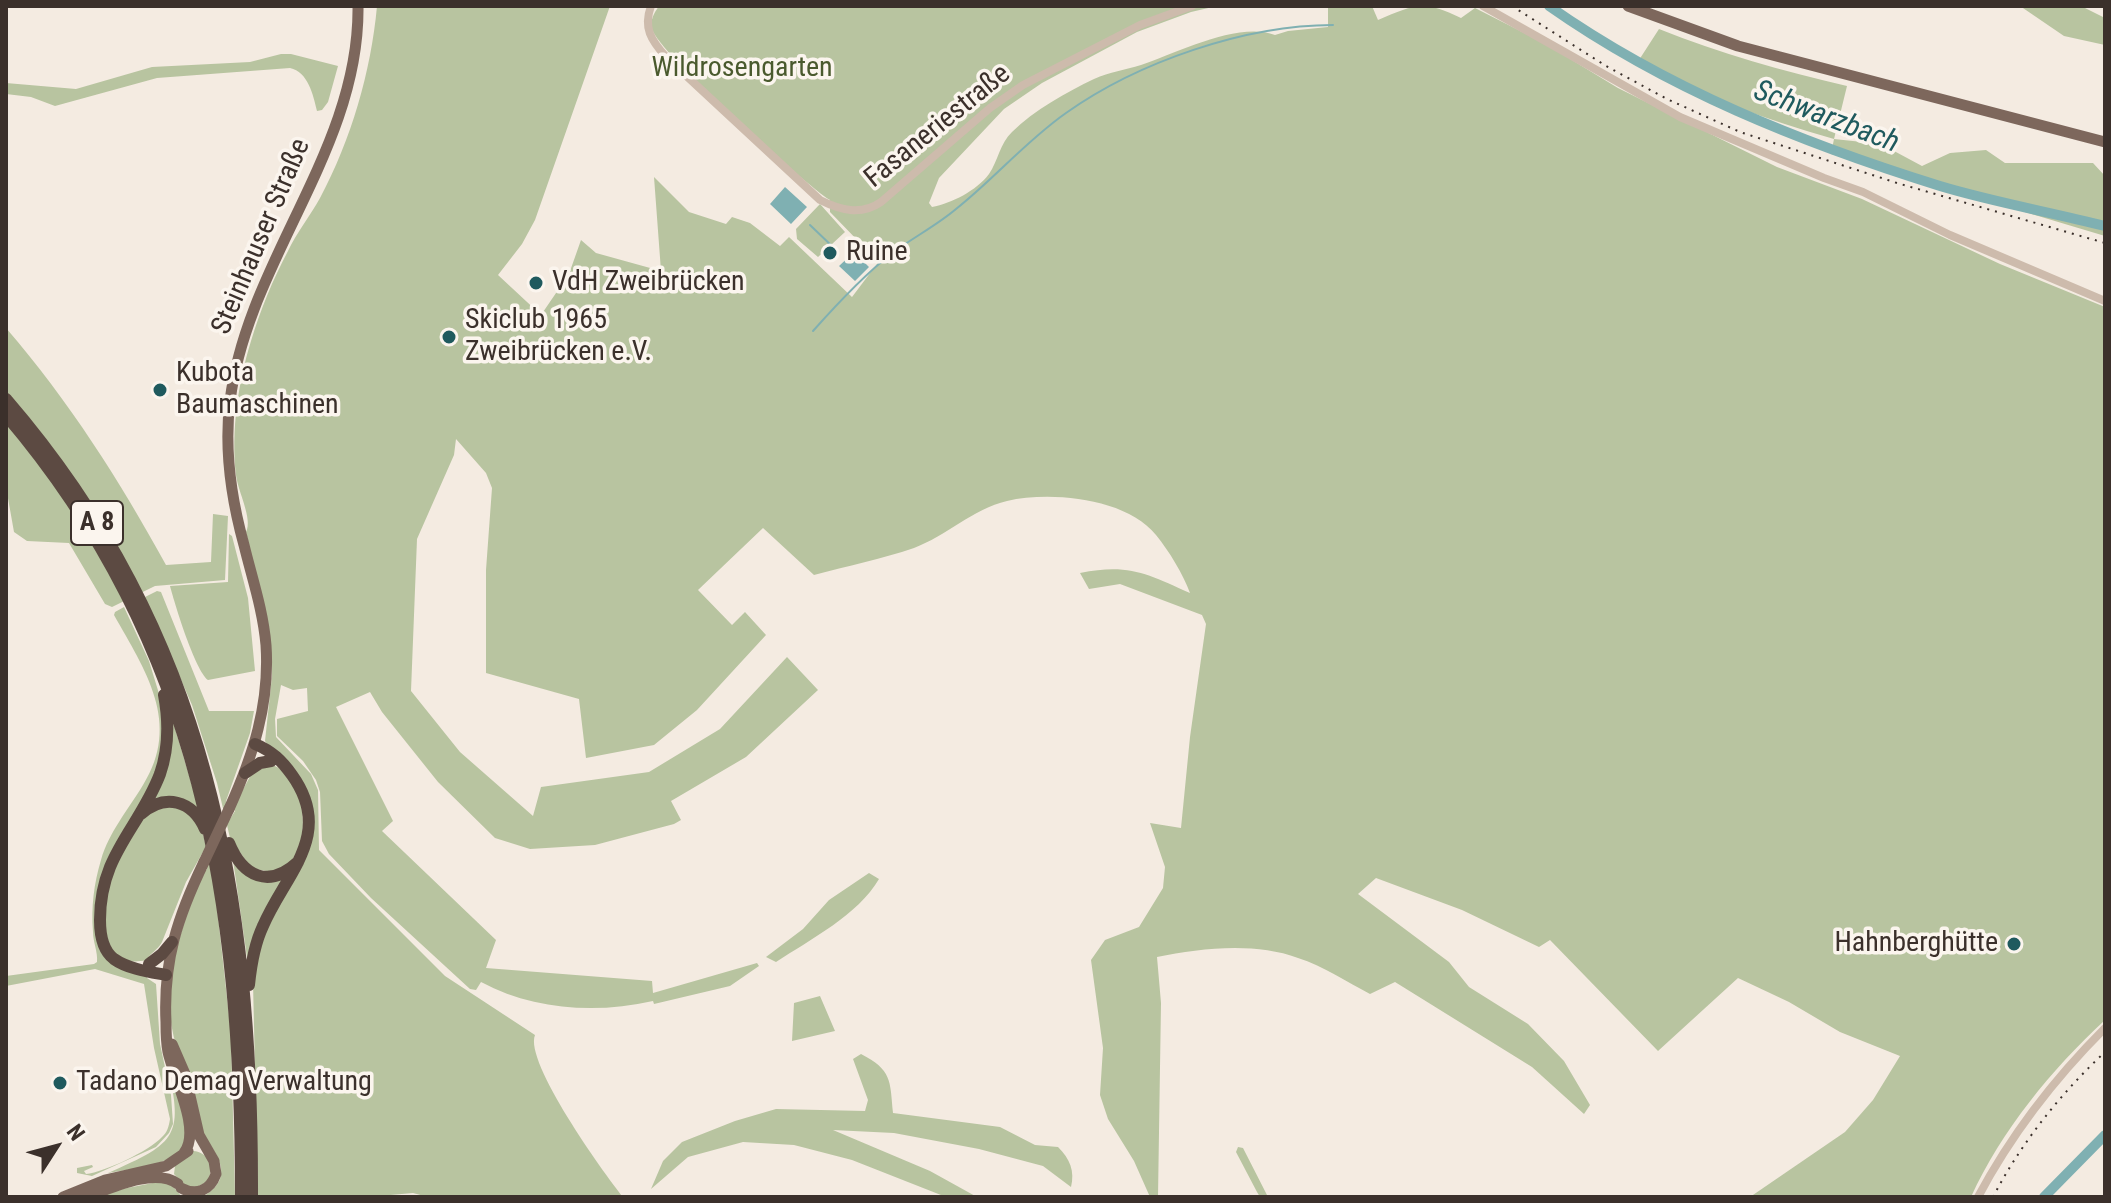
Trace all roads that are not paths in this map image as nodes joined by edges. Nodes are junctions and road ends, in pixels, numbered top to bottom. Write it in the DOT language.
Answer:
graph roads {
  1 [pos="358,6"];
  2 [pos="651,6"];
  3 [pos="1192,6"];
  4 [pos="1628,6"];
  5 [pos="1484,7"];
  6 [pos="2105,142"];
  7 [pos="2105,301"];
  8 [pos="6,399"];
  9 [pos="6,415"];
  10 [pos="160,669"];
  11 [pos="255,744"];
  12 [pos="271,761"];
  13 [pos="245,773"];
  14 [pos="291,773"];
  15 [pos="218,818"];
  16 [pos="136,819"];
  17 [pos="299,861"];
  18 [pos="211,863"];
  19 [pos="172,942"];
  20 [pos="149,964"];
  21 [pos="127,965"];
  22 [pos="166,975"];
  23 [pos="245,1012"];
  24 [pos="166,1025"];
  25 [pos="2105,1028"];
  26 [pos="208,1150"];
  27 [pos="184,1153"];
  28 [pos="171,1163"];
  29 [pos="181,1190"];
  30 [pos="198,1194"];
  31 [pos="63,1197"];
  32 [pos="87,1197"];
  33 [pos="241,1197"];
  34 [pos="252,1197"];
  35 [pos="1978,1197"];
  1 -- 11 [label="main road, Steinhauser Straße"];
  2 -- 3 [label="street, Fasaneriestraße"];
  4 -- 6 [label="main road"];
  5 -- 7 [label="street"];
  8 -- 15 [label="highway, A 8"];
  9 -- 10 [label="highway, A 8"];
  10 -- 16 [label="highway"];
  10 -- 18 [label="highway, A 8"];
  11 -- 12 [label="highway"];
  11 -- 13 [label="main road, Steinhauser Straße"];
  11 -- 14 [label="highway"];
  12 -- 13 [label="highway"];
  12 -- 14 [label="highway"];
  13 -- 18 [label="main road, Steinhauser Straße, bridge"];
  14 -- 17 [label="highway"];
  15 -- 17 [label="highway"];
  15 -- 23 [label="highway, A 8"];
  16 -- 18 [label="highway"];
  16 -- 21 [label="highway"];
  17 -- 23 [label="highway"];
  18 -- 19 [label="main road, Steinhauser Straße"];
  18 -- 33 [label="highway, A 8"];
  19 -- 20 [label="highway"];
  19 -- 22 [label="main road, Steinhauser Straße"];
  20 -- 21 [label="highway"];
  20 -- 22 [label="highway"];
  21 -- 22 [label="highway"];
  22 -- 24 [label="main road, Steinhauser Straße"];
  23 -- 34 [label="highway, A 8"];
  24 -- 26 [label="main road"];
  24 -- 27 [label="main road"];
  25 -- 35 [label="street"];
  26 -- 27 [label="main road"];
  26 -- 30 [label="main road"];
  27 -- 28 [label="main road"];
  28 -- 29 [label="main road"];
  28 -- 31 [label="main road"];
  29 -- 30 [label="main road"];
  29 -- 32 [label="main road"];
}
